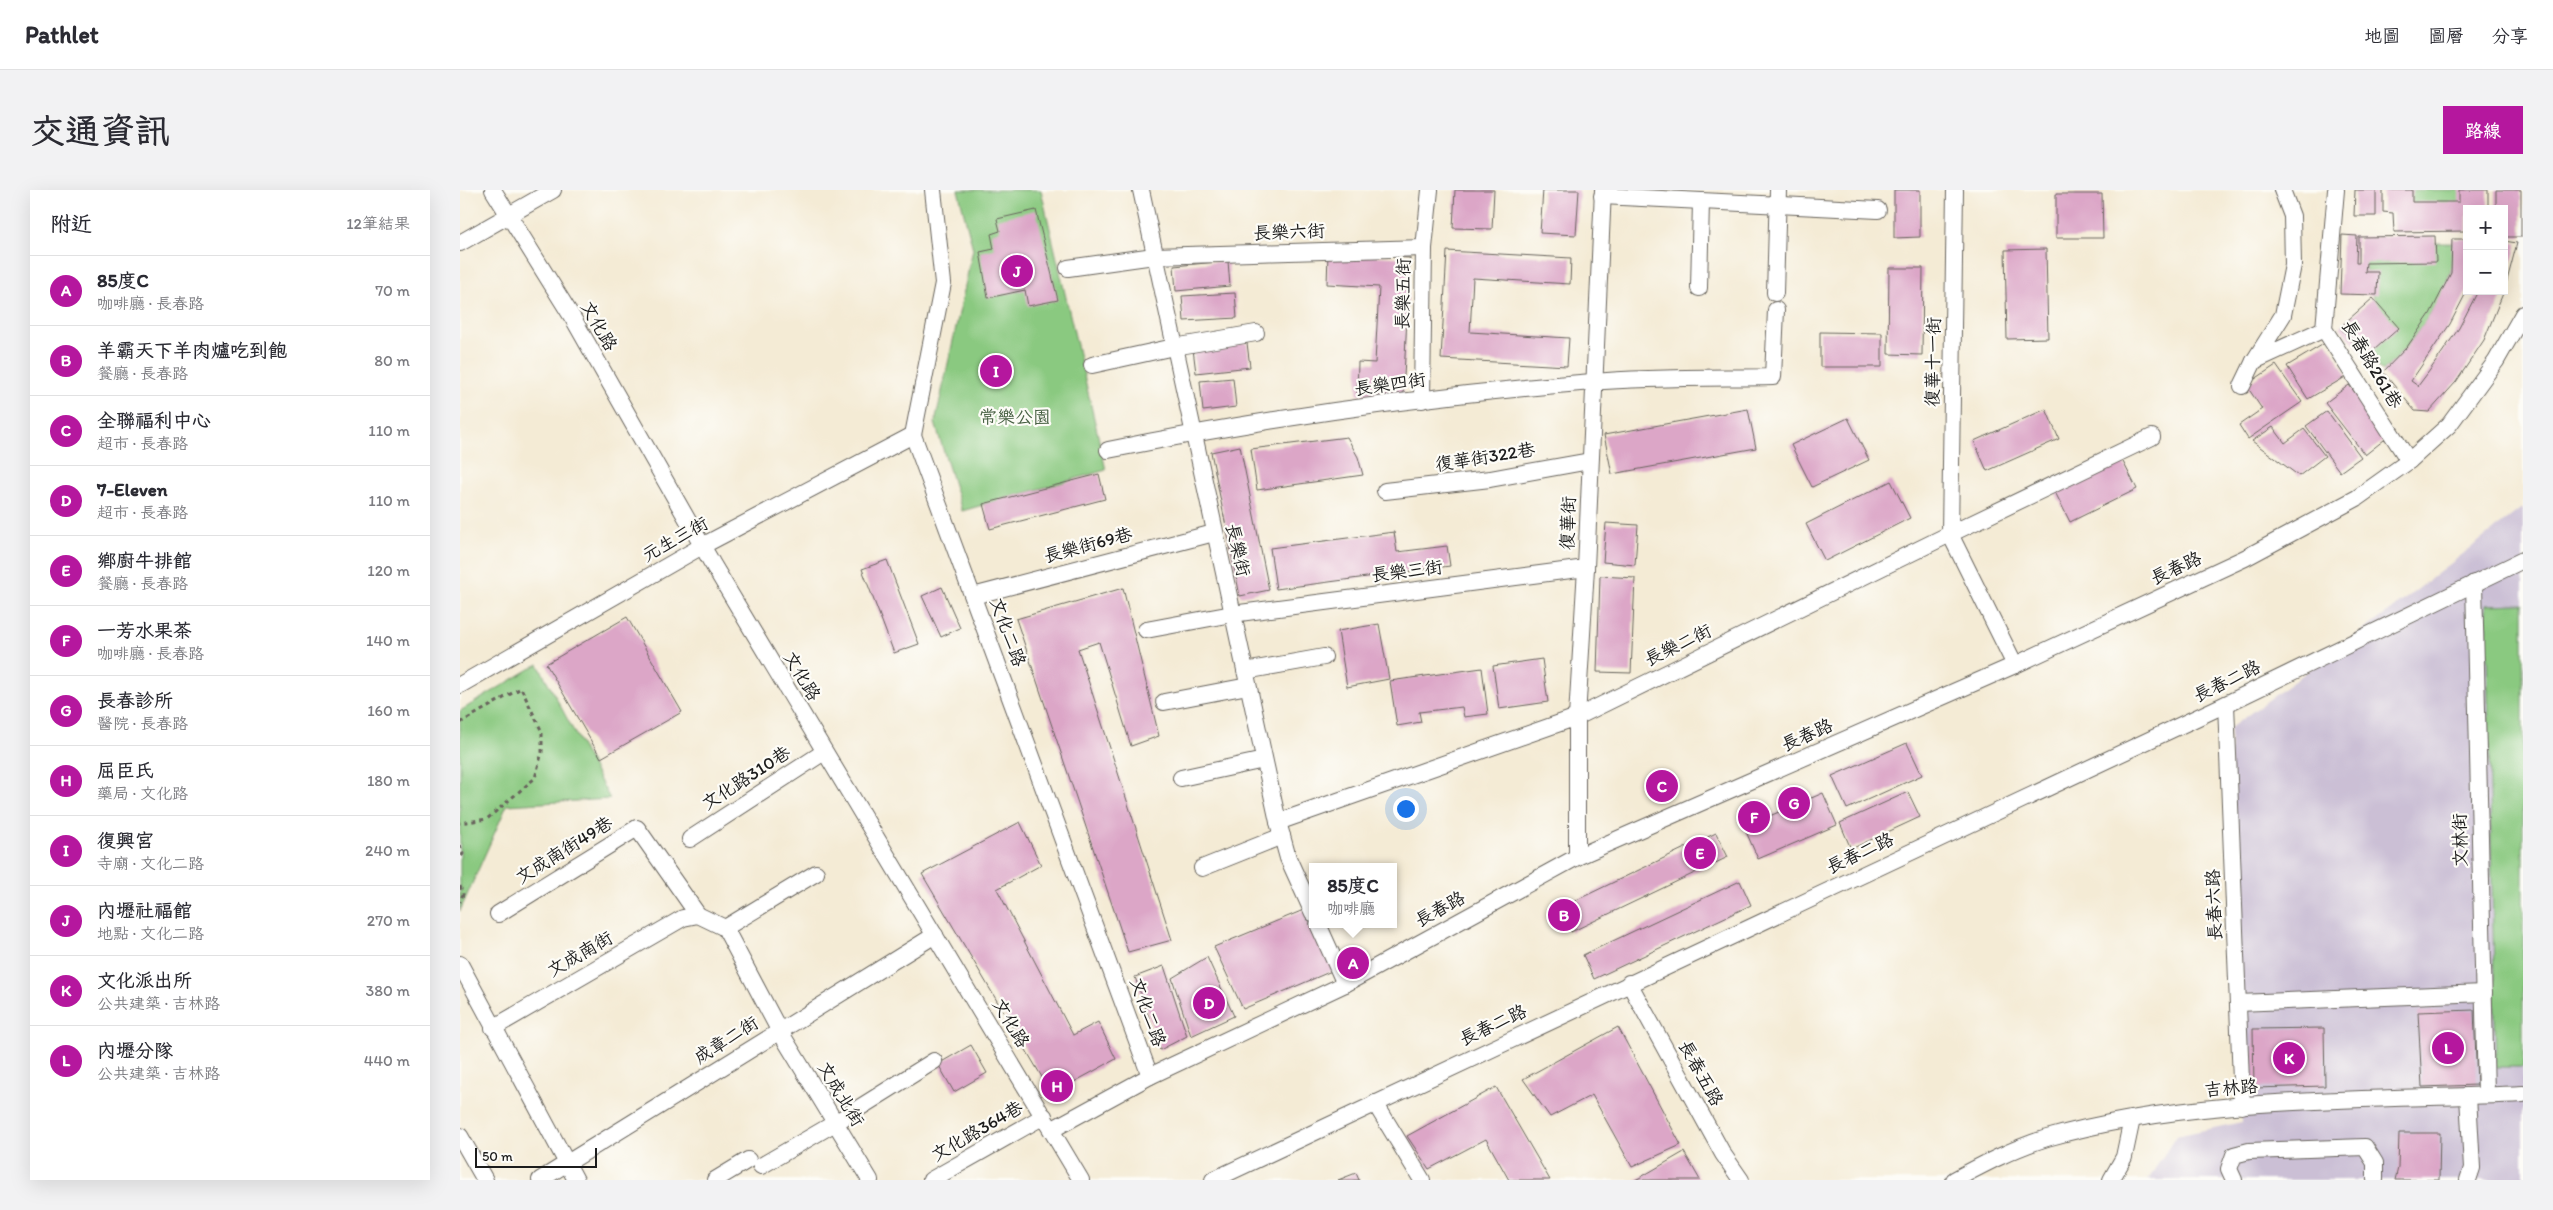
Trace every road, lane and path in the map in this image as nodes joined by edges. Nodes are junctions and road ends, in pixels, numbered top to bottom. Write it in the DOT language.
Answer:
graph roads {
  1 [pos="493,190"];
  2 [pos="553,190"];
  3 [pos="933,190"];
  4 [pos="1141,190"];
  5 [pos="1430,190"];
  6 [pos="1955,190"];
  7 [pos="2282,190"];
  8 [pos="2336,190"];
  9 [pos="1603,193"];
  10 [pos="1777,197"];
  11 [pos="1701,201"];
  12 [pos="1878,210"];
  13 [pos="507,215"];
  14 [pos="460,243"];
  15 [pos="1424,248"];
  16 [pos="1154,256"];
  17 [pos="1068,268"];
  18 [pos="1699,288"];
  19 [pos="1775,293"];
  20 [pos="1776,310"];
  21 [pos="2523,314"];
  22 [pos="2324,329"];
  23 [pos="1256,332"];
  24 [pos="1174,347"];
  25 [pos="2254,360"];
  26 [pos="1092,365"];
  27 [pos="1593,382"];
  28 [pos="2242,386"];
  29 [pos="1422,400"];
  30 [pos="1193,433"];
  31 [pos="913,435"];
  32 [pos="2152,437"];
  33 [pos="1108,450"];
  34 [pos="1590,461"];
  35 [pos="2409,461"];
  36 [pos="1385,491"];
  37 [pos="1214,533"];
  38 [pos="1950,534"];
  39 [pos="702,546"];
  40 [pos="2523,560"];
  41 [pos="1586,568"];
  42 [pos="2474,583"];
  43 [pos="973,596"];
  44 [pos="1232,614"];
  45 [pos="1146,630"];
  46 [pos="1324,656"];
  47 [pos="2015,665"];
  48 [pos="1246,678"];
  49 [pos="460,685"];
  50 [pos="1164,702"];
  51 [pos="2226,704"];
  52 [pos="1577,717"];
  53 [pos="460,723"];
  54 [pos="824,752"];
  55 [pos="1264,760"];
  56 [pos="1180,778"];
  57 [pos="460,823"];
  58 [pos="1280,829"];
  59 [pos="690,839"];
  60 [pos="460,845"];
  61 [pos="1578,857"];
  62 [pos="460,858"];
  63 [pos="1202,868"];
  64 [pos="816,874"];
  65 [pos="460,886"];
  66 [pos="460,902"];
  67 [pos="1309,904"];
  68 [pos="498,914"];
  69 [pos="698,915"];
  70 [pos="725,928"];
  71 [pos="1320,928"];
  72 [pos="935,935"];
  73 [pos="460,964"];
  74 [pos="1345,984"];
  75 [pos="1629,984"];
  76 [pos="2484,993"];
  77 [pos="2238,1003"];
  78 [pos="493,1028"];
  79 [pos="778,1030"];
  80 [pos="934,1061"];
  81 [pos="1150,1076"];
  82 [pos="2523,1094"];
  83 [pos="2486,1095"];
  84 [pos="2468,1096"];
  85 [pos="1375,1103"];
  86 [pos="2242,1106"];
  87 [pos="2132,1119"];
  88 [pos="835,1123"];
  89 [pos="1048,1123"];
  90 [pos="460,1136"];
  91 [pos="566,1165"];
  92 [pos="484,1180"];
  93 [pos="540,1180"];
  94 [pos="576,1180"];
  95 [pos="716,1180"];
  96 [pos="869,1180"];
  97 [pos="931,1180"];
  98 [pos="1081,1180"];
  99 [pos="1213,1180"];
  100 [pos="1422,1180"];
  101 [pos="1741,1180"];
  102 [pos="1954,1180"];
  103 [pos="2111,1180"];
  104 [pos="2234,1180"];
  105 [pos="2374,1180"];
  106 [pos="2468,1180"];
  1 -- 13 [label="street, 文化路"];
  2 -- 13 [label="street"];
  3 -- 31 [label="street"];
  4 -- 16 [label="street, 長樂街"];
  5 -- 15 [label="street, 長樂五街"];
  6 -- 38 [label="street, 復華十一街"];
  7 -- 25 [label="street"];
  8 -- 22 [label="street, 長春路261巷"];
  9 -- 11 [label="street"];
  9 -- 27 [label="street, 復華街"];
  10 -- 11 [label="street"];
  10 -- 12 [label="street"];
  10 -- 19 [label="street"];
  11 -- 18 [label="street"];
  13 -- 14 [label="street"];
  13 -- 39 [label="street, 文化路"];
  15 -- 16 [label="street, 長樂六街"];
  15 -- 29 [label="street, 長樂五街"];
  16 -- 17 [label="street, 長樂六街"];
  16 -- 24 [label="street, 長樂街"];
  20 -- 27 [label="street, 長樂四街"];
  21 -- 35 [label="street, 長春路"];
  22 -- 25 [label="street"];
  22 -- 35 [label="street, 長春路261巷"];
  23 -- 24 [label="street"];
  24 -- 26 [label="street"];
  24 -- 30 [label="street, 長樂街"];
  25 -- 28 [label="street"];
  27 -- 29 [label="street, 長樂四街"];
  27 -- 34 [label="street, 復華街"];
  29 -- 30 [label="street, 長樂四街"];
  30 -- 33 [label="street, 長樂四街"];
  30 -- 37 [label="street, 長樂街"];
  31 -- 39 [label="street, 元生三街"];
  31 -- 43 [label="street, 文化二路"];
  32 -- 38 [label="street, 長樂二街"];
  34 -- 36 [label="street, 復華街322巷"];
  34 -- 41 [label="street, 復華街"];
  35 -- 47 [label="street, 長春路"];
  37 -- 43 [label="street, 長樂街69巷"];
  37 -- 44 [label="street, 長樂街"];
  38 -- 47 [label="street"];
  38 -- 52 [label="street, 長樂二街"];
  39 -- 49 [label="street, 元生三街"];
  39 -- 54 [label="street, 文化路"];
  40 -- 42 [label="street, 長春二路"];
  41 -- 44 [label="street, 長樂三街"];
  41 -- 52 [label="street, 復華街"];
  42 -- 51 [label="street, 長春二路"];
  42 -- 76 [label="street, 文林街"];
  43 -- 81 [label="street, 文化二路"];
  44 -- 45 [label="street, 長樂三街"];
  44 -- 48 [label="street, 長樂街"];
  46 -- 48 [label="street"];
  47 -- 61 [label="street, 長春路"];
  48 -- 50 [label="street"];
  48 -- 55 [label="street, 長樂街"];
  51 -- 75 [label="street, 長春二路"];
  51 -- 77 [label="street, 長春六路"];
  52 -- 58 [label="street, 長樂二街"];
  52 -- 61 [label="street, 復華街"];
  53 -- 57 [label="path"];
  54 -- 59 [label="street, 文化路310巷"];
  54 -- 72 [label="street, 文化路"];
  55 -- 56 [label="street"];
  55 -- 58 [label="street, 長樂街"];
  58 -- 63 [label="street, 長樂二街"];
  58 -- 67 [label="street, 長樂街"];
  60 -- 62 [label="path"];
  61 -- 74 [label="street, 長春路"];
  64 -- 70 [label="street"];
  65 -- 66 [label="path"];
  68 -- 69 [label="street, 文成南街49巷"];
  69 -- 70 [label="street"];
  69 -- 78 [label="street, 文成南街"];
  70 -- 79 [label="street"];
  71 -- 74 [label="street"];
  72 -- 79 [label="street, 成章二街"];
  72 -- 89 [label="street, 文化路"];
  73 -- 78 [label="street"];
  74 -- 81 [label="street, 長春路"];
  75 -- 85 [label="street, 長春二路"];
  75 -- 101 [label="street, 長春五路"];
  76 -- 77 [label="street"];
  76 -- 83 [label="street, 文林街"];
  77 -- 86 [label="street, 長春六路"];
  78 -- 91 [label="street"];
  79 -- 88 [label="street, 文成北街"];
  79 -- 91 [label="street, 成章二街"];
  80 -- 88 [label="street"];
  81 -- 89 [label="street, 長春路"];
  82 -- 83 [label="street, 吉林路"];
  83 -- 84 [label="street, 吉林路"];
  84 -- 86 [label="street, 吉林路"];
  84 -- 106 [label="street"];
  85 -- 99 [label="street, 長春二路"];
  85 -- 100 [label="street"];
  86 -- 87 [label="street, 吉林路"];
  87 -- 102 [label="street, 吉林路"];
  87 -- 103 [label="street"];
  88 -- 95 [label="street"];
  88 -- 96 [label="street, 文成北街"];
  89 -- 97 [label="street, 文化路364巷"];
  89 -- 98 [label="street, 文化路"];
  90 -- 92 [label="street"];
  91 -- 93 [label="street, 成章二街"];
  91 -- 94 [label="street"];
  104 -- 105 [label="street"];
}
